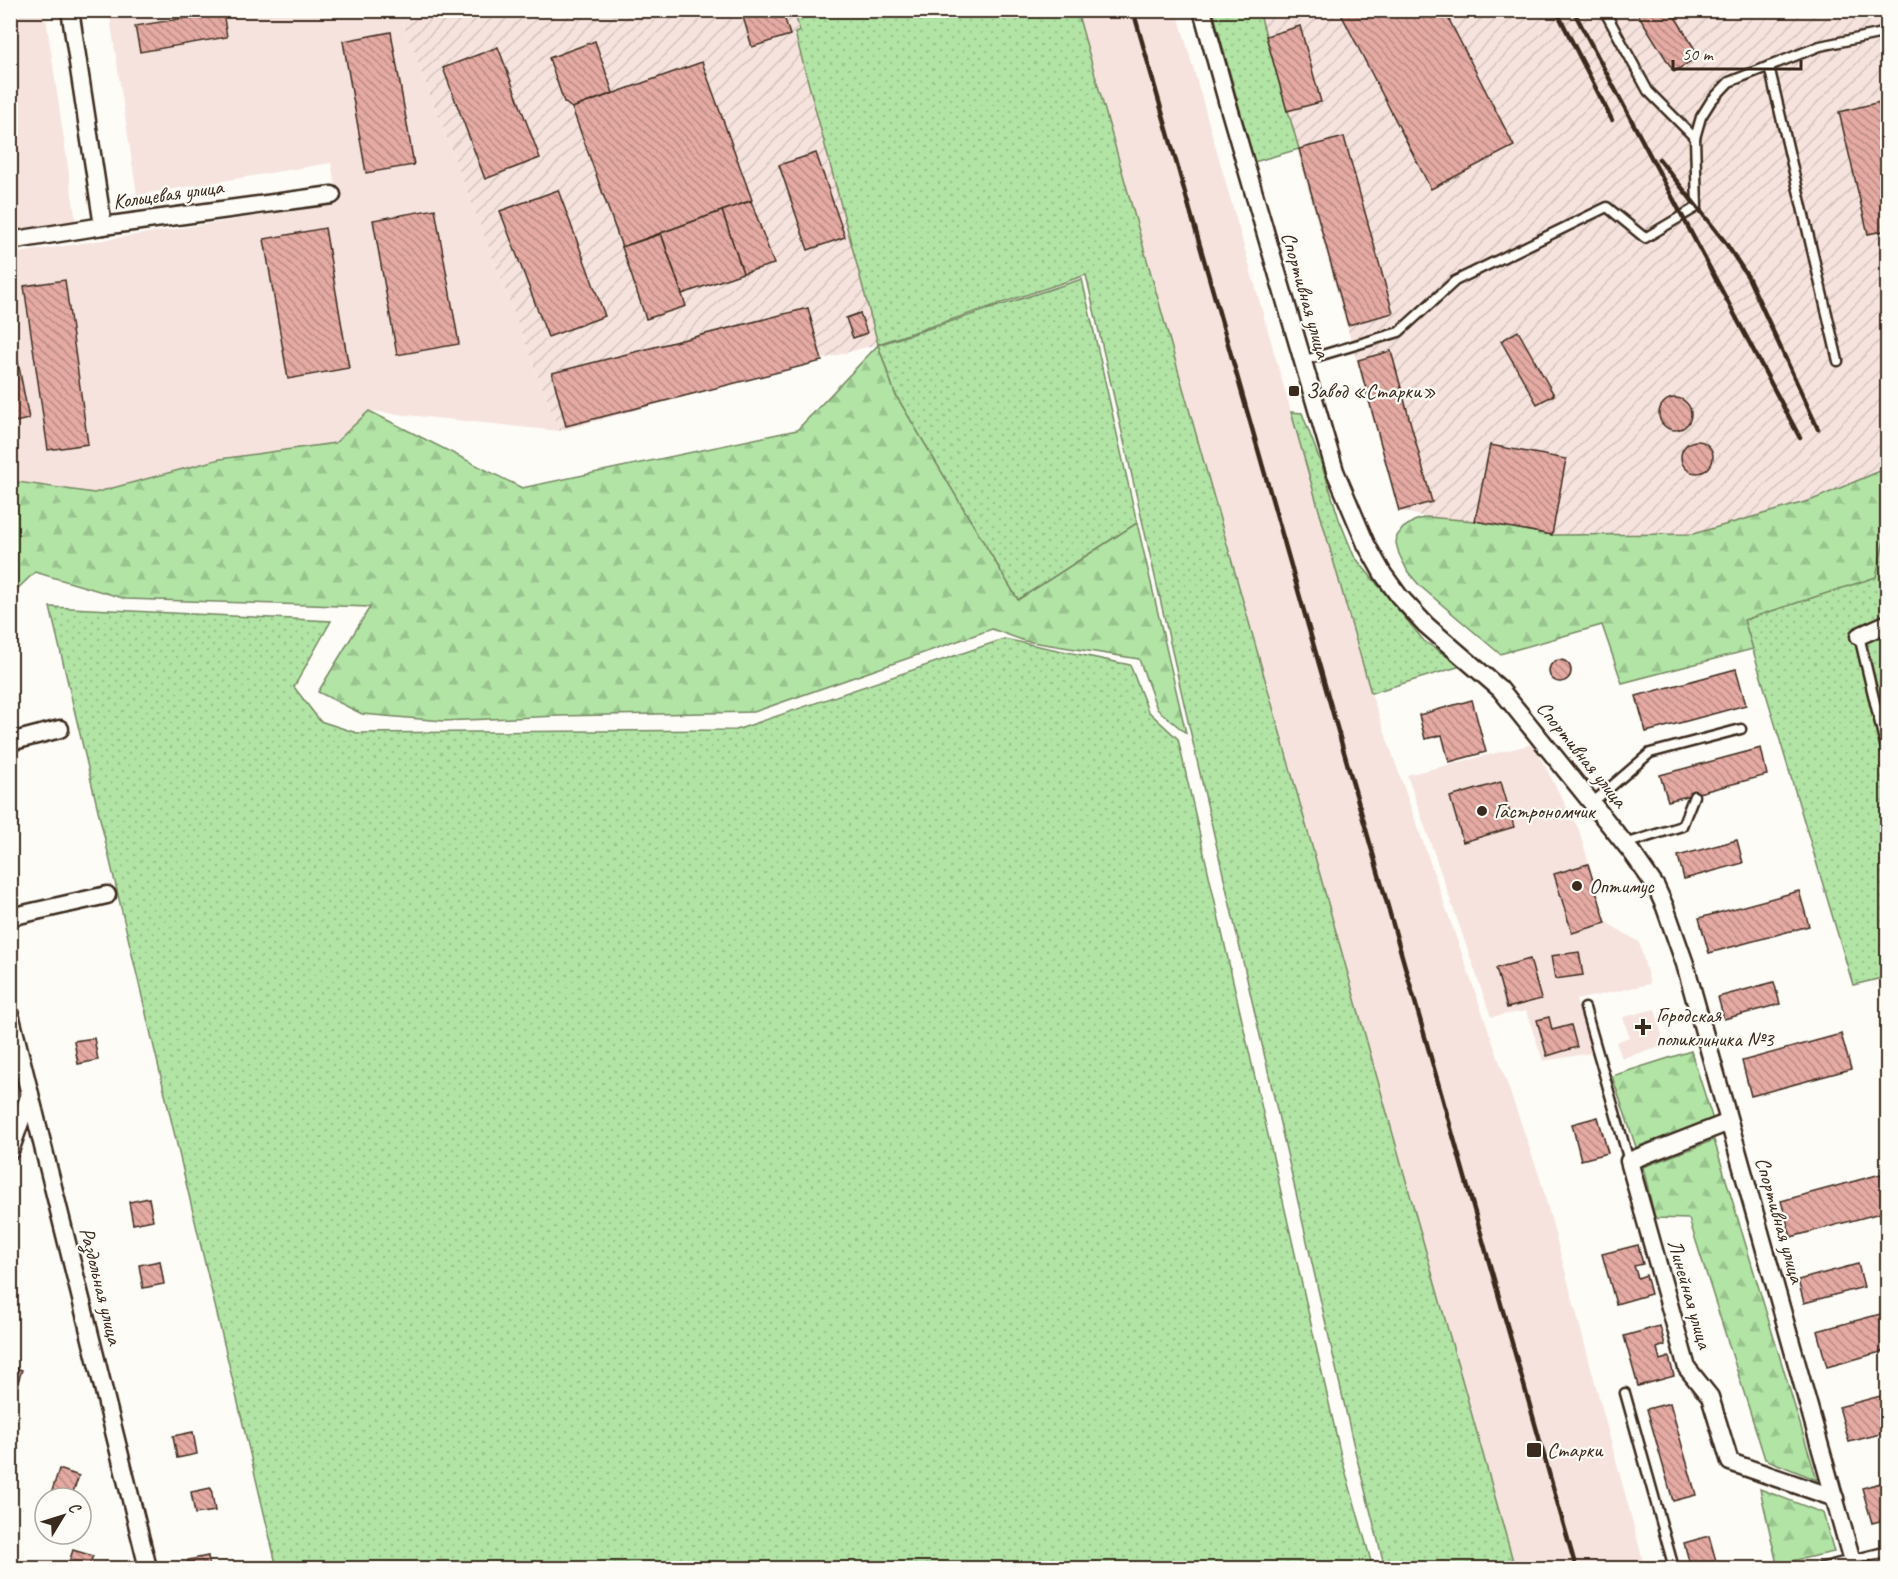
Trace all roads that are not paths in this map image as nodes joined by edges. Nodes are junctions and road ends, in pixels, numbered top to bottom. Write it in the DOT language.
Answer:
graph roads {
  1 [pos="70,10"];
  2 [pos="1202,10"];
  3 [pos="1604,10"];
  4 [pos="1887,32"];
  5 [pos="1768,66"];
  6 [pos="1695,138"];
  7 [pos="332,195"];
  8 [pos="103,226"];
  9 [pos="10,241"];
  10 [pos="1302,361"];
  11 [pos="1838,361"];
  12 [pos="1887,623"];
  13 [pos="1859,636"];
  14 [pos="60,729"];
  15 [pos="1741,729"];
  16 [pos="10,742"];
  17 [pos="1887,757"];
  18 [pos="1694,796"];
  19 [pos="1592,803"];
  20 [pos="1625,844"];
  21 [pos="107,895"];
  22 [pos="10,917"];
  23 [pos="1586,1008"];
  24 [pos="10,1014"];
  25 [pos="30,1094"];
  26 [pos="1729,1122"];
  27 [pos="10,1151"];
  28 [pos="1629,1161"];
  29 [pos="1625,1393"];
  30 [pos="1835,1498"];
  31 [pos="1887,1551"];
  32 [pos="1853,1564"];
  33 [pos="145,1565"];
  34 [pos="1674,1569"];
  35 [pos="1820,1569"];
  1 -- 8 [label="street"];
  2 -- 10 [label="street, Спортивная улица"];
  3 -- 6 [label="lane"];
  4 -- 5 [label="lane"];
  5 -- 6 [label="lane"];
  5 -- 11 [label="lane"];
  6 -- 10 [label="lane"];
  7 -- 8 [label="street, Кольцевая улица"];
  8 -- 9 [label="street, Кольцевая улица"];
  10 -- 19 [label="street, Спортивная улица"];
  12 -- 13 [label="street"];
  13 -- 17 [label="lane"];
  14 -- 16 [label="street"];
  15 -- 19 [label="lane"];
  18 -- 20 [label="lane"];
  19 -- 20 [label="street, Спортивная улица"];
  20 -- 26 [label="street, Спортивная улица"];
  21 -- 22 [label="street"];
  23 -- 28 [label="lane"];
  24 -- 25 [label="street, Раздольная улица"];
  25 -- 27 [label="street"];
  25 -- 33 [label="street, Раздольная улица"];
  26 -- 28 [label="street"];
  26 -- 30 [label="street, Спортивная улица"];
  28 -- 30 [label="street, Линейная улица"];
  29 -- 34 [label="lane"];
  30 -- 32 [label="street, Спортивная улица"];
  31 -- 32 [label="lane"];
  32 -- 35 [label="lane"];
}
